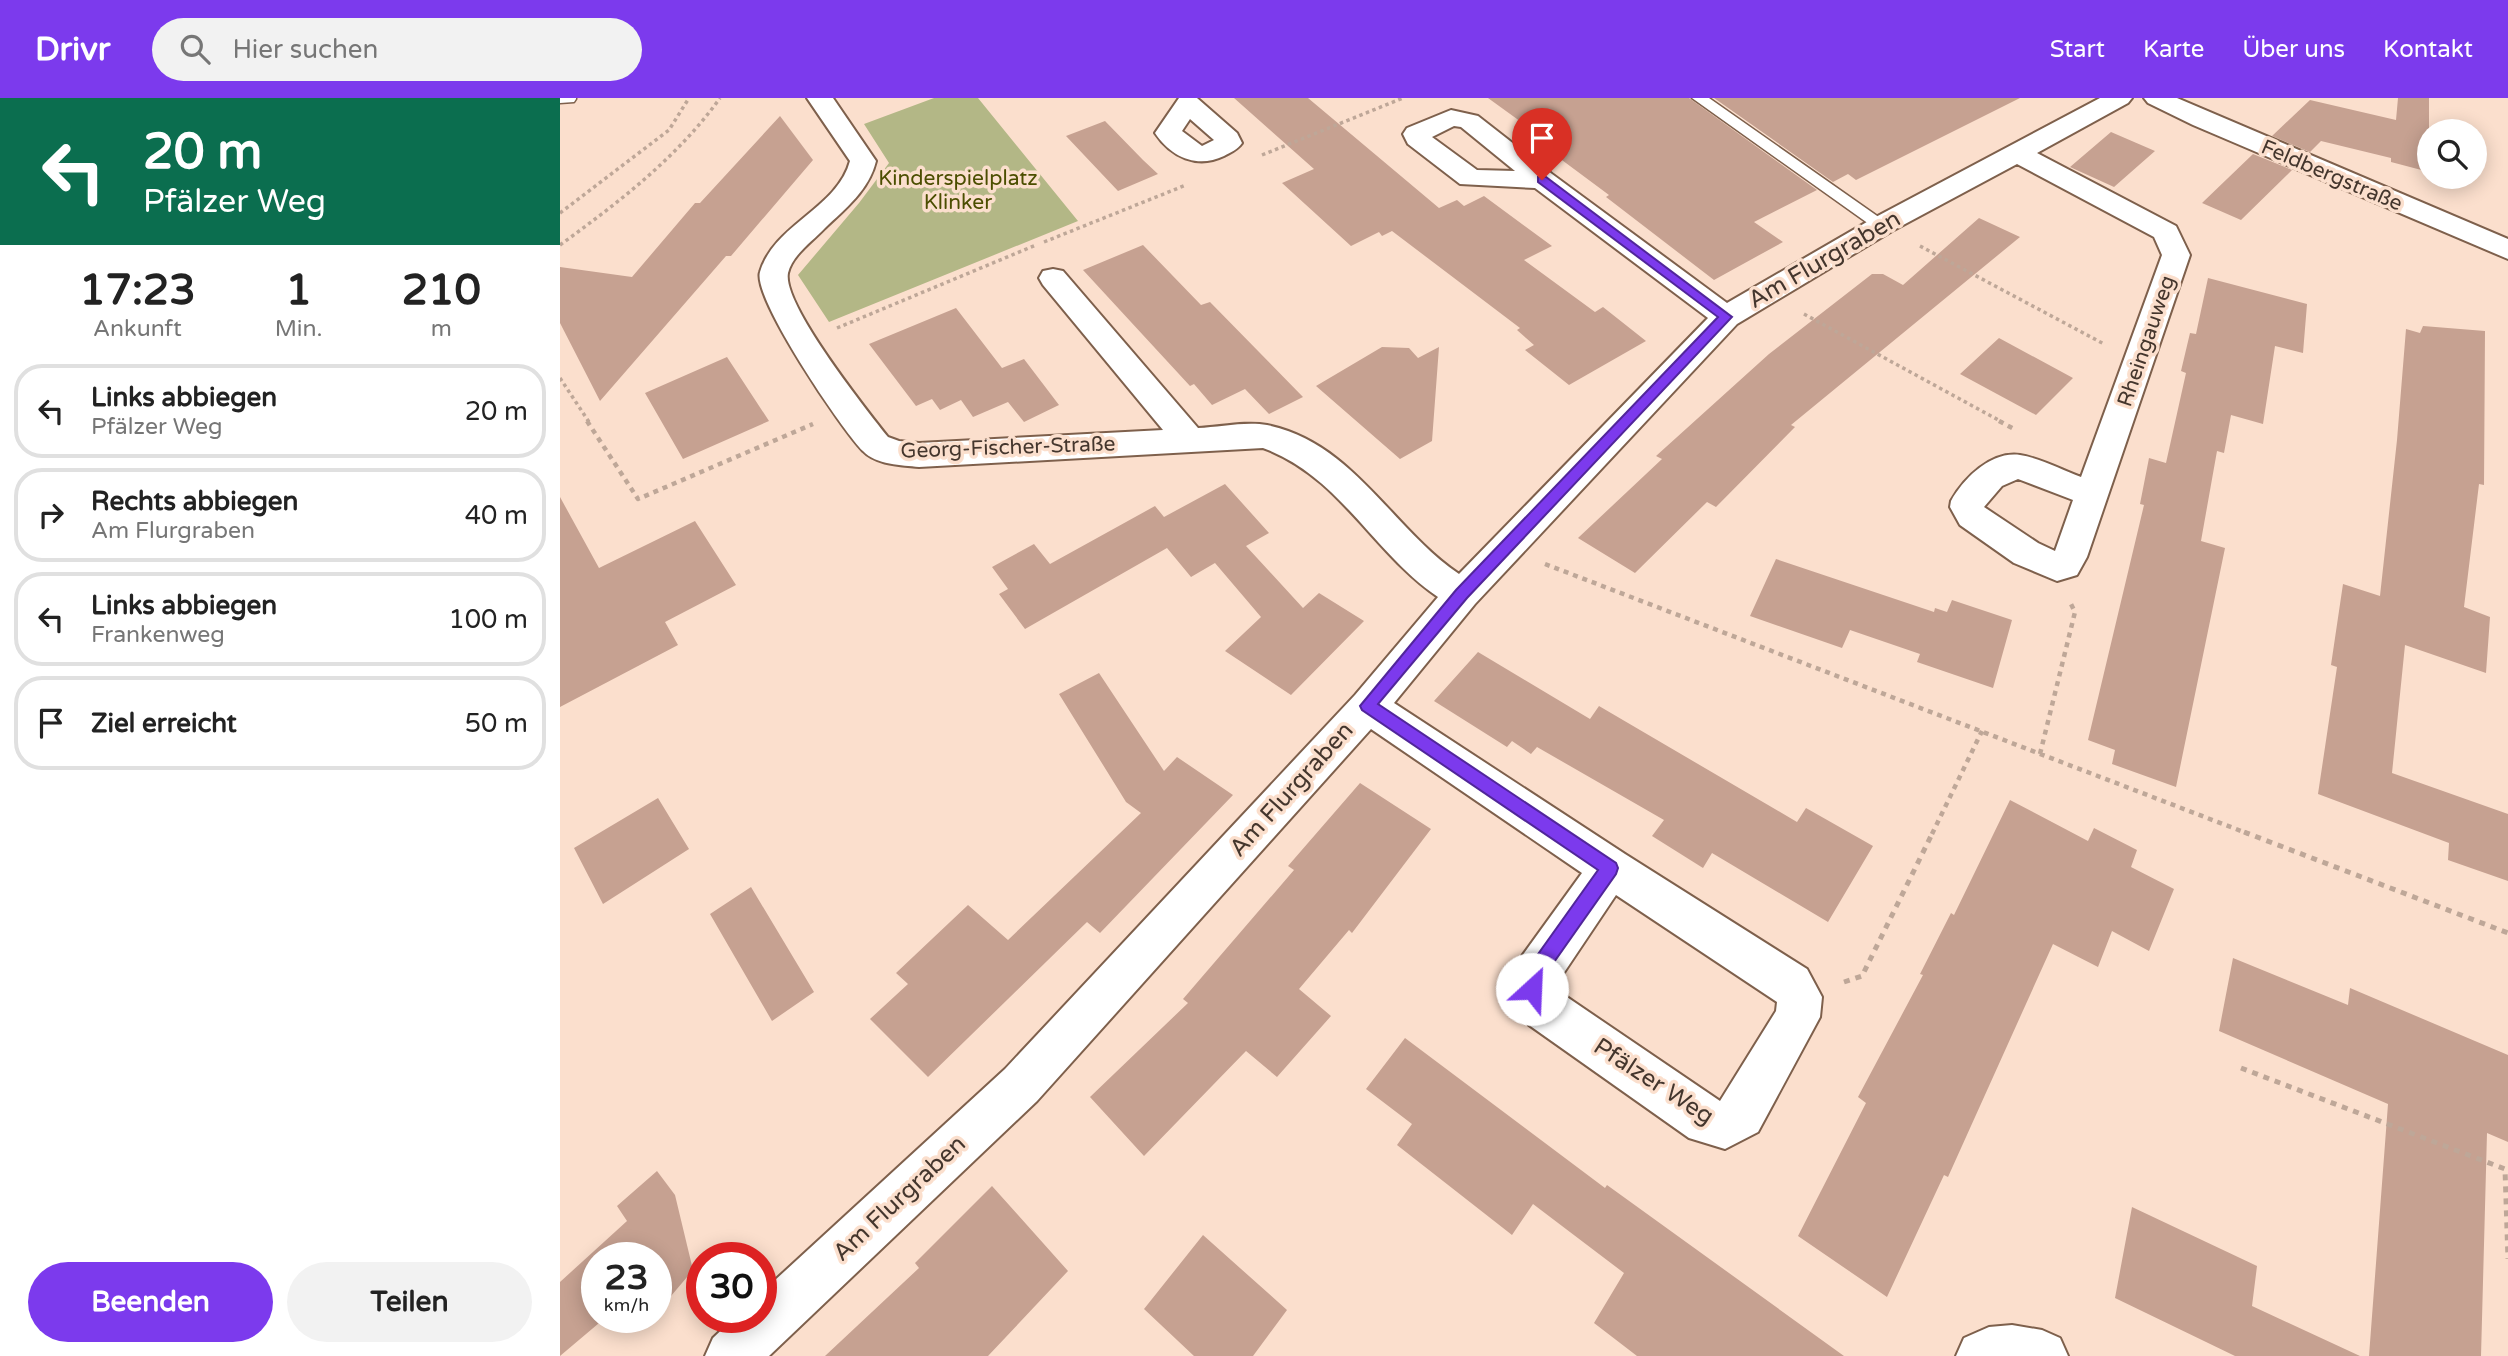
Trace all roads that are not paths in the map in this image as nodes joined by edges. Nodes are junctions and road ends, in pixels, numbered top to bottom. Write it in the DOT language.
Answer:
graph roads {
  1 [pos="820,98"];
  2 [pos="1699,98"];
  3 [pos="2119,98"];
  4 [pos="2157,98"];
  5 [pos="560,99"];
  6 [pos="569,99"];
  7 [pos="2015,152"];
  8 [pos="1542,180"];
  9 [pos="1882,225"];
  10 [pos="2508,250"];
  11 [pos="1053,278"];
  12 [pos="1726,317"];
  13 [pos="1189,439"];
  14 [pos="2091,494"];
  15 [pos="1461,594"];
  16 [pos="1368,706"];
  17 [pos="1610,868"];
  18 [pos="731,1356"];
  19 [pos="1982,1356"];
  20 [pos="2042,1356"];
  1 -- 13 [label="street, Georg-Fischer-Straße"];
  2 -- 9 [label="lane"];
  3 -- 7 [label="street, Am Flurgraben"];
  4 -- 10 [label="street, Feldbergstraße"];
  5 -- 6 [label="lane"];
  7 -- 9 [label="street, Am Flurgraben"];
  7 -- 14 [label="street, Rheingauweg"];
  8 -- 12 [label="street"];
  9 -- 12 [label="street, Am Flurgraben"];
  11 -- 13 [label="street"];
  12 -- 15 [label="street, Am Flurgraben"];
  13 -- 15 [label="street, Georg-Fischer-Straße"];
  14 -- 14 [label="street, Rheingauweg"];
  15 -- 16 [label="street, Am Flurgraben"];
  16 -- 17 [label="street"];
  16 -- 18 [label="street, Am Flurgraben"];
  17 -- 17 [label="street, Pfälzer Weg"];
  19 -- 20 [label="street"];
}
